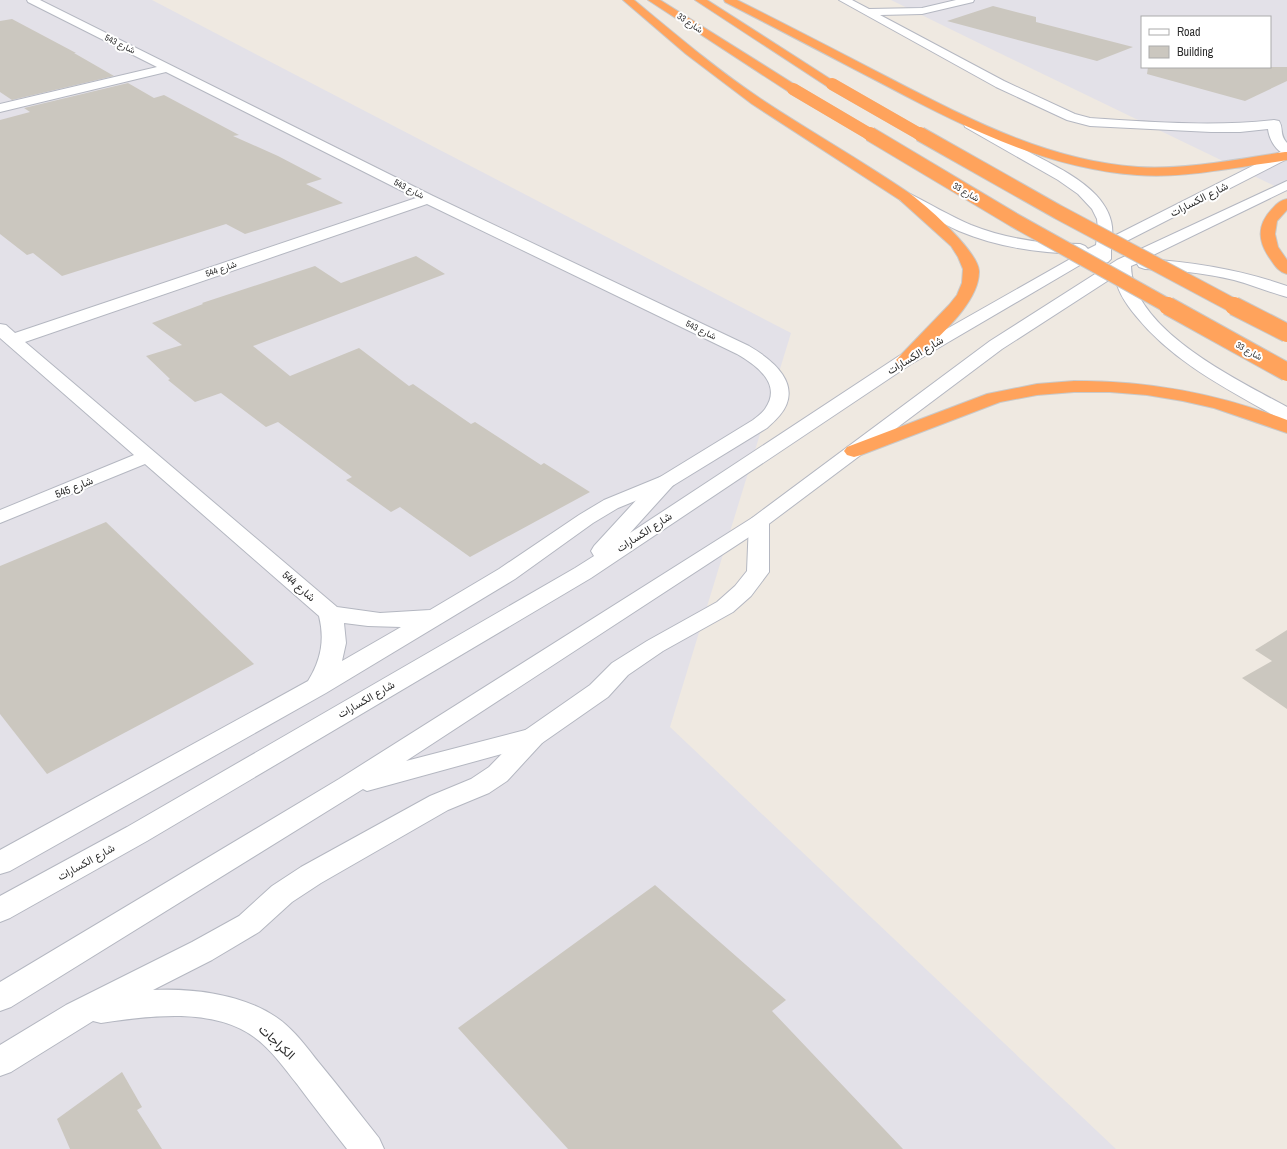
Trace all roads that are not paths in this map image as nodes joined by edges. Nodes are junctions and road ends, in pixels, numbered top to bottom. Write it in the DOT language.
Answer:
graph roads {
  1 [pos="32,0"];
  2 [pos="628,0"];
  3 [pos="653,0"];
  4 [pos="700,0"];
  5 [pos="729,0"];
  6 [pos="844,0"];
  7 [pos="965,1"];
  8 [pos="869,12"];
  9 [pos="901,30"];
  10 [pos="168,68"];
  11 [pos="0,108"];
  12 [pos="970,124"];
  13 [pos="1286,154"];
  14 [pos="1287,186"];
  15 [pos="905,197"];
  16 [pos="428,199"];
  17 [pos="1287,203"];
  18 [pos="1113,257"];
  19 [pos="1287,269"];
  20 [pos="1287,292"];
  21 [pos="1287,333"];
  22 [pos="7,334"];
  23 [pos="905,360"];
  24 [pos="1287,372"];
  25 [pos="1287,415"];
  26 [pos="1287,427"];
  27 [pos="854,451"];
  28 [pos="148,456"];
  29 [pos="667,481"];
  30 [pos="0,517"];
  31 [pos="759,522"];
  32 [pos="583,572"];
  33 [pos="330,613"];
  34 [pos="437,616"];
  35 [pos="317,688"];
  36 [pos="533,737"];
  37 [pos="348,786"];
  38 [pos="0,863"];
  39 [pos="0,910"];
  40 [pos="0,998"];
  41 [pos="77,1014"];
  42 [pos="0,1062"];
  43 [pos="368,1149"];
  1 -- 10 [label="street, شارع 543"];
  2 -- 15 [label="highway"];
  3 -- 24 [label="highway, شارع 33, bridge"];
  4 -- 21 [label="highway, bridge"];
  5 -- 12 [label="highway"];
  6 -- 8 [label="street"];
  7 -- 8 [label="street"];
  7 -- 9 [label="street"];
  8 -- 9 [label="street"];
  9 -- 13 [label="street"];
  10 -- 11 [label="street"];
  10 -- 16 [label="street, شارع 543"];
  12 -- 13 [label="highway"];
  12 -- 18 [label="street"];
  13 -- 18 [label="street, شارع الكسارات"];
  14 -- 18 [label="street, شارع الكسارات"];
  15 -- 18 [label="street"];
  15 -- 23 [label="highway"];
  16 -- 22 [label="street, شارع 544"];
  16 -- 29 [label="street, شارع 543"];
  17 -- 19 [label="highway"];
  18 -- 20 [label="street"];
  18 -- 23 [label="street, شارع الكسارات"];
  18 -- 25 [label="street"];
  18 -- 27 [label="street, شارع الكسارات"];
  22 -- 28 [label="street, شارع 544"];
  23 -- 32 [label="street, شارع الكسارات"];
  26 -- 27 [label="highway"];
  27 -- 31 [label="street, شارع الكسارات"];
  28 -- 30 [label="street, شارع 545"];
  28 -- 33 [label="street, شارع 544"];
  29 -- 32 [label="street"];
  29 -- 34 [label="street"];
  31 -- 36 [label="street"];
  31 -- 37 [label="street, شارع الكسارات"];
  32 -- 39 [label="street, شارع الكسارات"];
  33 -- 34 [label="street, شارع 544"];
  33 -- 35 [label="street"];
  34 -- 35 [label="street"];
  35 -- 38 [label="street"];
  36 -- 37 [label="street"];
  36 -- 41 [label="street"];
  37 -- 40 [label="street, شارع الكسارات"];
  41 -- 42 [label="street"];
  41 -- 43 [label="street, الكراجات"];
}
